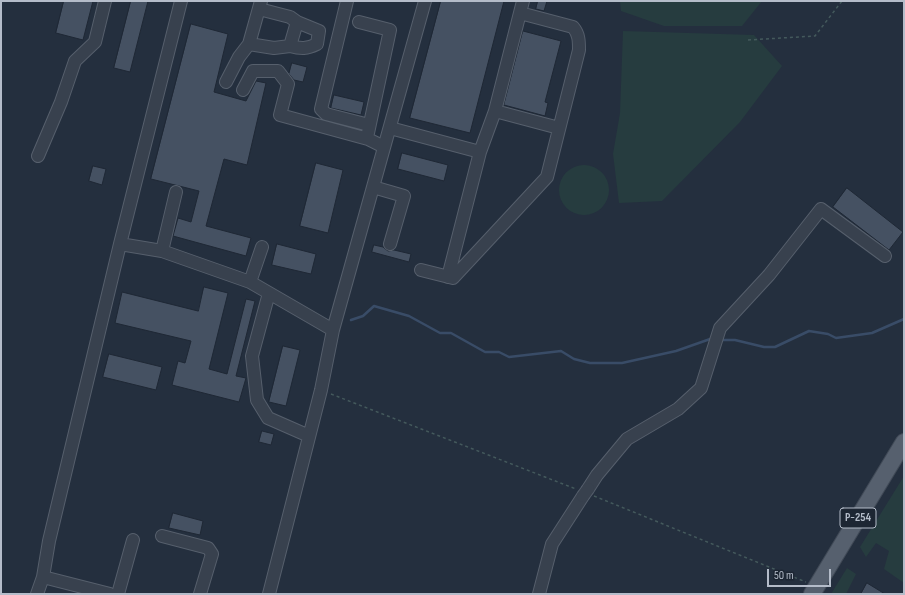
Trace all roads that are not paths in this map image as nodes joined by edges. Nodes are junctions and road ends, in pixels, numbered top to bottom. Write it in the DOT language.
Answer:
graph roads {
  1 [pos="105,1"];
  2 [pos="181,1"];
  3 [pos="347,1"];
  4 [pos="425,1"];
  5 [pos="260,5"];
  6 [pos="522,7"];
  7 [pos="297,22"];
  8 [pos="360,22"];
  9 [pos="249,44"];
  10 [pos="290,46"];
  11 [pos="226,82"];
  12 [pos="243,90"];
  13 [pos="495,111"];
  14 [pos="369,125"];
  15 [pos="390,128"];
  16 [pos="559,128"];
  17 [pos="368,139"];
  18 [pos="384,147"];
  19 [pos="480,152"];
  20 [pos="38,156"];
  21 [pos="373,187"];
  22 [pos="176,192"];
  23 [pos="120,244"];
  24 [pos="390,244"];
  25 [pos="262,247"];
  26 [pos="162,251"];
  27 [pos="885,256"];
  28 [pos="421,270"];
  29 [pos="448,277"];
  30 [pos="250,282"];
  31 [pos="269,293"];
  32 [pos="333,330"];
  33 [pos="309,436"];
  34 [pos="904,442"];
  35 [pos="162,536"];
  36 [pos="133,540"];
  37 [pos="43,577"];
  38 [pos="814,591"];
  39 [pos="37,594"];
  40 [pos="110,594"];
  41 [pos="118,594"];
  42 [pos="200,594"];
  43 [pos="269,594"];
  44 [pos="539,594"];
  1 -- 20 [label="lane"];
  2 -- 23 [label="lane"];
  3 -- 14 [label="lane"];
  4 -- 15 [label="lane"];
  5 -- 7 [label="lane"];
  5 -- 9 [label="lane"];
  6 -- 13 [label="lane"];
  6 -- 16 [label="lane"];
  7 -- 10 [label="lane"];
  7 -- 10 [label="lane"];
  8 -- 14 [label="lane"];
  9 -- 10 [label="lane"];
  9 -- 11 [label="lane"];
  12 -- 17 [label="lane"];
  13 -- 16 [label="lane"];
  13 -- 19 [label="lane"];
  14 -- 17 [label="lane"];
  15 -- 18 [label="lane"];
  15 -- 19 [label="lane"];
  16 -- 29 [label="lane"];
  17 -- 18 [label="lane"];
  18 -- 21 [label="lane"];
  19 -- 29 [label="lane"];
  21 -- 24 [label="lane"];
  21 -- 32 [label="lane"];
  22 -- 26 [label="lane"];
  23 -- 26 [label="lane"];
  23 -- 37 [label="lane"];
  25 -- 30 [label="lane"];
  26 -- 30 [label="lane"];
  27 -- 44 [label="lane"];
  28 -- 29 [label="lane"];
  30 -- 31 [label="lane"];
  31 -- 32 [label="lane"];
  31 -- 33 [label="lane"];
  32 -- 33 [label="lane"];
  33 -- 43 [label="lane"];
  34 -- 38 [label="main road, Р-254"];
  35 -- 42 [label="lane"];
  36 -- 41 [label="lane"];
  37 -- 39 [label="lane"];
  37 -- 40 [label="lane"];
}
